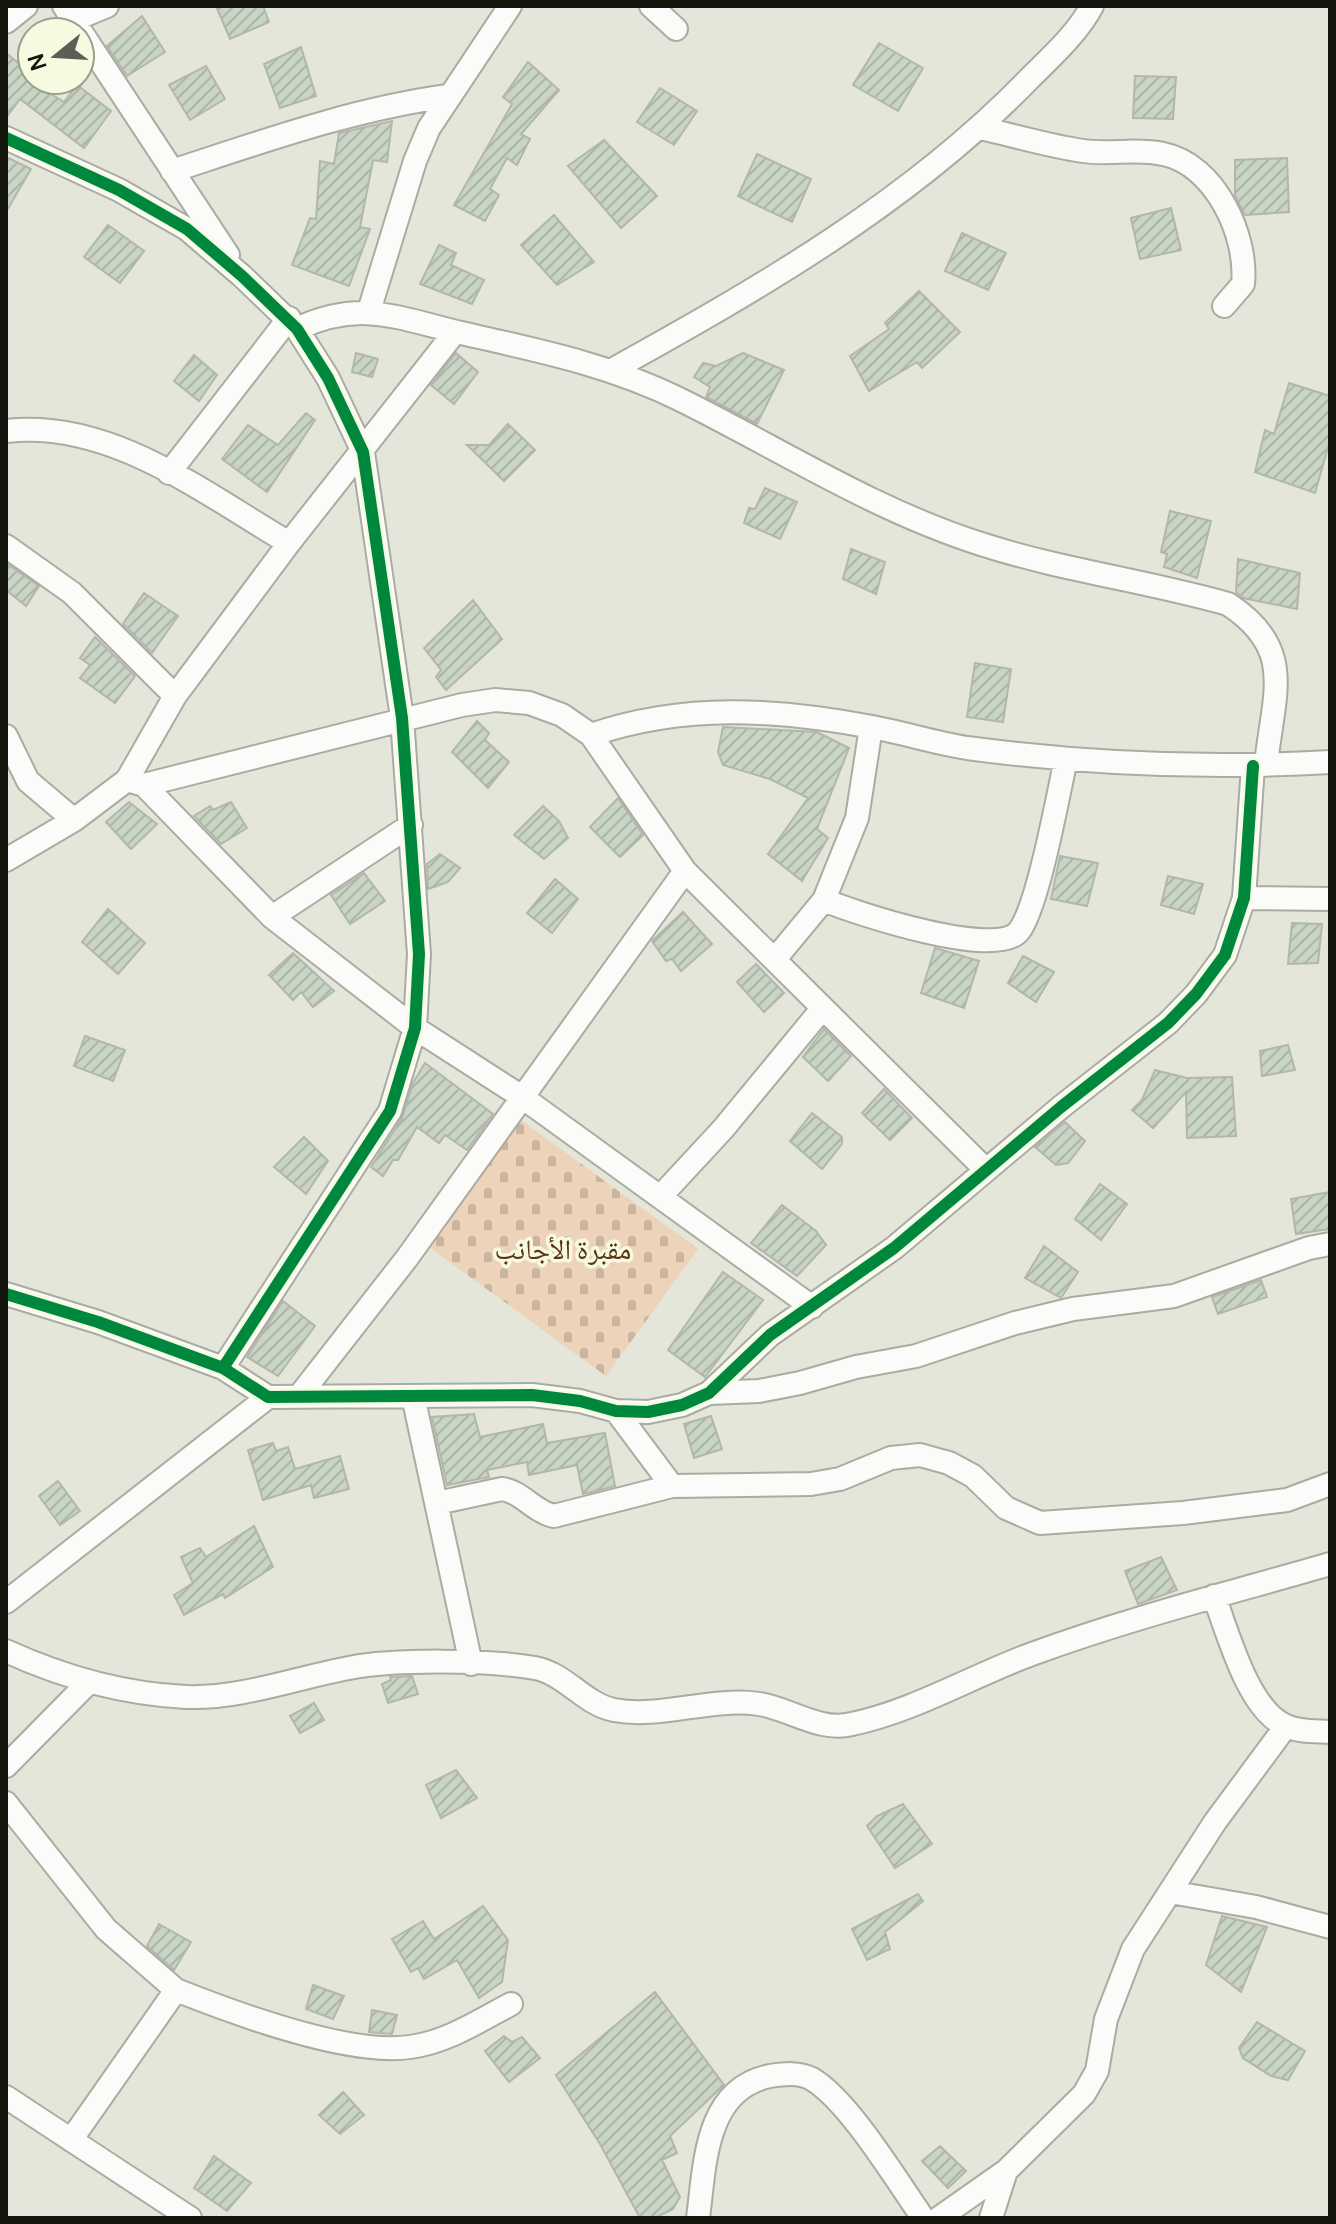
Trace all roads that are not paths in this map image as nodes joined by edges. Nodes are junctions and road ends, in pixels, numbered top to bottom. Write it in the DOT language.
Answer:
graph roads {
  1 [pos="26,6"];
  2 [pos="107,6"];
  3 [pos="510,6"];
  4 [pos="651,6"];
  5 [pos="1092,6"];
  6 [pos="68,13"];
  7 [pos="6,22"];
  8 [pos="676,29"];
  9 [pos="448,96"];
  10 [pos="981,128"];
  11 [pos="6,138"];
  12 [pos="172,171"];
  13 [pos="242,276"];
  14 [pos="1224,306"];
  15 [pos="369,311"];
  16 [pos="293,324"];
  17 [pos="455,332"];
  18 [pos="612,370"];
  19 [pos="6,431"];
  20 [pos="363,452"];
  21 [pos="169,473"];
  22 [pos="289,543"];
  23 [pos="6,546"];
  24 [pos="175,696"];
  25 [pos="402,718"];
  26 [pos="871,727"];
  27 [pos="591,735"];
  28 [pos="6,736"];
  29 [pos="1066,759"];
  30 [pos="1330,762"];
  31 [pos="1260,766"];
  32 [pos="17,780"];
  33 [pos="135,783"];
  34 [pos="74,820"];
  35 [pos="411,825"];
  36 [pos="6,860"];
  37 [pos="685,871"];
  38 [pos="1244,898"];
  39 [pos="1330,899"];
  40 [pos="824,900"];
  41 [pos="272,917"];
  42 [pos="775,959"];
  43 [pos="822,1009"];
  44 [pos="415,1028"];
  45 [pos="522,1097"];
  46 [pos="986,1170"];
  47 [pos="660,1197"];
  48 [pos="1330,1244"];
  49 [pos="6,1294"];
  50 [pos="812,1307"];
  51 [pos="223,1368"];
  52 [pos="709,1393"];
  53 [pos="300,1395"];
  54 [pos="413,1396"];
  55 [pos="268,1397"];
  56 [pos="616,1411"];
  57 [pos="1330,1484"];
  58 [pos="672,1486"];
  59 [pos="437,1503"];
  60 [pos="1330,1564"];
  61 [pos="1214,1596"];
  62 [pos="6,1602"];
  63 [pos="6,1651"];
  64 [pos="471,1664"];
  65 [pos="88,1683"];
  66 [pos="1286,1726"];
  67 [pos="1330,1732"];
  68 [pos="6,1766"];
  69 [pos="6,1803"];
  70 [pos="1170,1892"];
  71 [pos="1330,1927"];
  72 [pos="176,1990"];
  73 [pos="511,2004"];
  74 [pos="6,2097"];
  75 [pos="71,2140"];
  76 [pos="1006,2171"];
  77 [pos="190,2218"];
  78 [pos="698,2218"];
  79 [pos="923,2218"];
  80 [pos="939,2218"];
  81 [pos="991,2218"];
  1 -- 7 [label="street"];
  2 -- 6 [label="street"];
  3 -- 9 [label="street"];
  4 -- 8 [label="street"];
  5 -- 10 [label="street"];
  6 -- 12 [label="street"];
  9 -- 12 [label="street"];
  9 -- 15 [label="street"];
  10 -- 14 [label="street"];
  10 -- 18 [label="street"];
  11 -- 13 [label="street"];
  12 -- 13 [label="street"];
  13 -- 16 [label="street"];
  15 -- 16 [label="street"];
  15 -- 17 [label="street"];
  16 -- 20 [label="street"];
  16 -- 21 [label="street"];
  17 -- 18 [label="street"];
  17 -- 20 [label="street"];
  18 -- 31 [label="street"];
  19 -- 21 [label="street"];
  20 -- 22 [label="street"];
  20 -- 25 [label="street"];
  21 -- 22 [label="street"];
  22 -- 24 [label="street"];
  23 -- 24 [label="street"];
  24 -- 33 [label="street"];
  25 -- 27 [label="street"];
  25 -- 33 [label="street"];
  25 -- 35 [label="street"];
  26 -- 27 [label="street"];
  26 -- 29 [label="street"];
  26 -- 40 [label="street"];
  27 -- 37 [label="street"];
  28 -- 32 [label="street"];
  29 -- 31 [label="street"];
  29 -- 40 [label="street"];
  30 -- 31 [label="street"];
  31 -- 38 [label="street"];
  32 -- 34 [label="street"];
  33 -- 34 [label="street"];
  33 -- 41 [label="street"];
  34 -- 36 [label="street"];
  35 -- 41 [label="street"];
  35 -- 44 [label="street"];
  37 -- 42 [label="street"];
  37 -- 45 [label="street"];
  38 -- 39 [label="street"];
  38 -- 46 [label="street"];
  40 -- 42 [label="street"];
  41 -- 44 [label="street"];
  42 -- 43 [label="street"];
  43 -- 46 [label="street"];
  43 -- 47 [label="street"];
  44 -- 45 [label="street"];
  44 -- 51 [label="street"];
  45 -- 47 [label="street"];
  45 -- 53 [label="street"];
  46 -- 50 [label="street"];
  47 -- 50 [label="street"];
  48 -- 52 [label="street"];
  49 -- 51 [label="street"];
  50 -- 52 [label="street"];
  51 -- 55 [label="street"];
  52 -- 56 [label="street"];
  53 -- 54 [label="street"];
  53 -- 55 [label="street"];
  54 -- 56 [label="street"];
  54 -- 59 [label="street"];
  55 -- 62 [label="street"];
  56 -- 58 [label="street"];
  57 -- 58 [label="street"];
  58 -- 59 [label="street"];
  59 -- 64 [label="street"];
  60 -- 61 [label="street"];
  61 -- 64 [label="street"];
  61 -- 66 [label="street"];
  63 -- 65 [label="street"];
  64 -- 65 [label="street"];
  65 -- 68 [label="street"];
  66 -- 67 [label="street"];
  66 -- 70 [label="street"];
  69 -- 72 [label="street"];
  70 -- 71 [label="street"];
  70 -- 76 [label="street"];
  72 -- 73 [label="street"];
  72 -- 75 [label="street"];
  74 -- 75 [label="street"];
  75 -- 77 [label="street"];
  76 -- 80 [label="street"];
  76 -- 81 [label="street"];
  78 -- 79 [label="street"];
}
